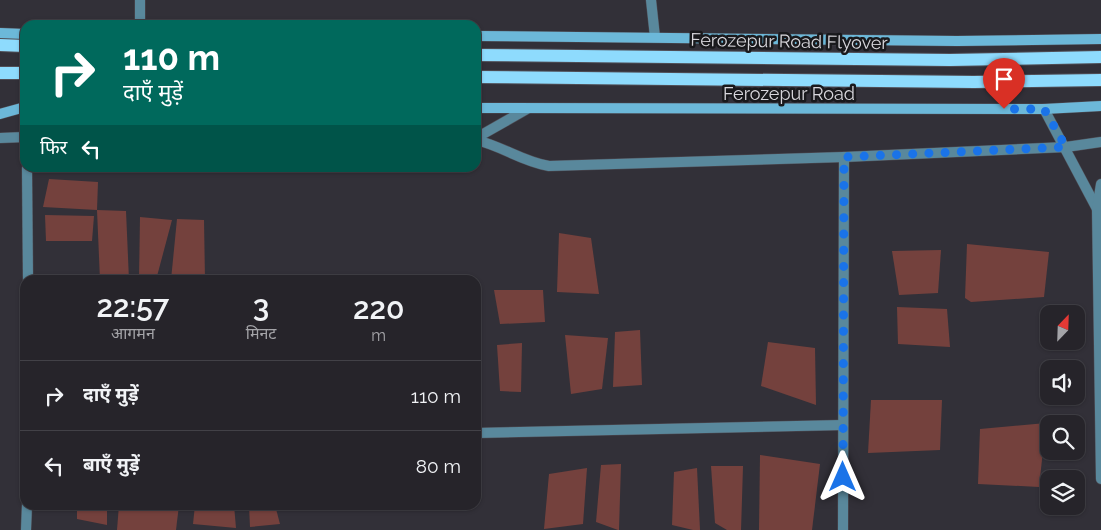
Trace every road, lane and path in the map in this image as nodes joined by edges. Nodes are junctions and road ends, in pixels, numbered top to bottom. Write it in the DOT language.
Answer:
graph roads {
  1 [pos="140,0"];
  2 [pos="651,0"];
  3 [pos="140,20"];
  4 [pos="0,28"];
  5 [pos="20,28"];
  6 [pos="0,33"];
  7 [pos="20,34"];
  8 [pos="481,36"];
  9 [pos="655,37"];
  10 [pos="1101,39"];
  11 [pos="0,45"];
  12 [pos="20,46"];
  13 [pos="481,55"];
  14 [pos="1101,57"];
  15 [pos="0,73"];
  16 [pos="20,73"];
  17 [pos="481,77"];
  18 [pos="1101,80"];
  19 [pos="0,106"];
  20 [pos="20,106"];
  21 [pos="1101,106"];
  22 [pos="20,108"];
  23 [pos="481,108"];
  24 [pos="527,109"];
  25 [pos="1044,109"];
  26 [pos="0,114"];
  27 [pos="481,136"];
  28 [pos="0,138"];
  29 [pos="20,138"];
  30 [pos="481,141"];
  31 [pos="1101,142"];
  32 [pos="1066,147"];
  33 [pos="844,157"];
  34 [pos="27,172"];
  35 [pos="1101,184"];
  36 [pos="1097,209"];
  37 [pos="28,275"];
  38 [pos="1101,396"];
  39 [pos="843,424"];
  40 [pos="481,433"];
  41 [pos="1101,479"];
  42 [pos="27,510"];
  43 [pos="26,530"];
  44 [pos="843,530"];
  1 -- 3 [label="street"];
  2 -- 9 [label="street"];
  4 -- 5 [label="main road"];
  6 -- 7 [label="main road"];
  8 -- 9 [label="main road"];
  9 -- 10 [label="main road"];
  11 -- 12 [label="main road"];
  13 -- 14 [label="main road, Ferozepur Road Flyover"];
  15 -- 16 [label="main road"];
  17 -- 18 [label="main road"];
  19 -- 20 [label="main road"];
  21 -- 25 [label="main road, Ferozepur Road"];
  22 -- 26 [label="main road"];
  23 -- 24 [label="main road, Ferozepur Road"];
  24 -- 25 [label="main road, Ferozepur Road"];
  24 -- 27 [label="street"];
  25 -- 32 [label="street"];
  28 -- 29 [label="street"];
  30 -- 33 [label="street"];
  31 -- 32 [label="street"];
  32 -- 33 [label="street"];
  32 -- 36 [label="street"];
  33 -- 39 [label="street"];
  34 -- 37 [label="street"];
  35 -- 36 [label="street"];
  36 -- 38 [label="street"];
  38 -- 41 [label="street"];
  39 -- 40 [label="street"];
  39 -- 44 [label="street"];
  42 -- 43 [label="street"];
}
